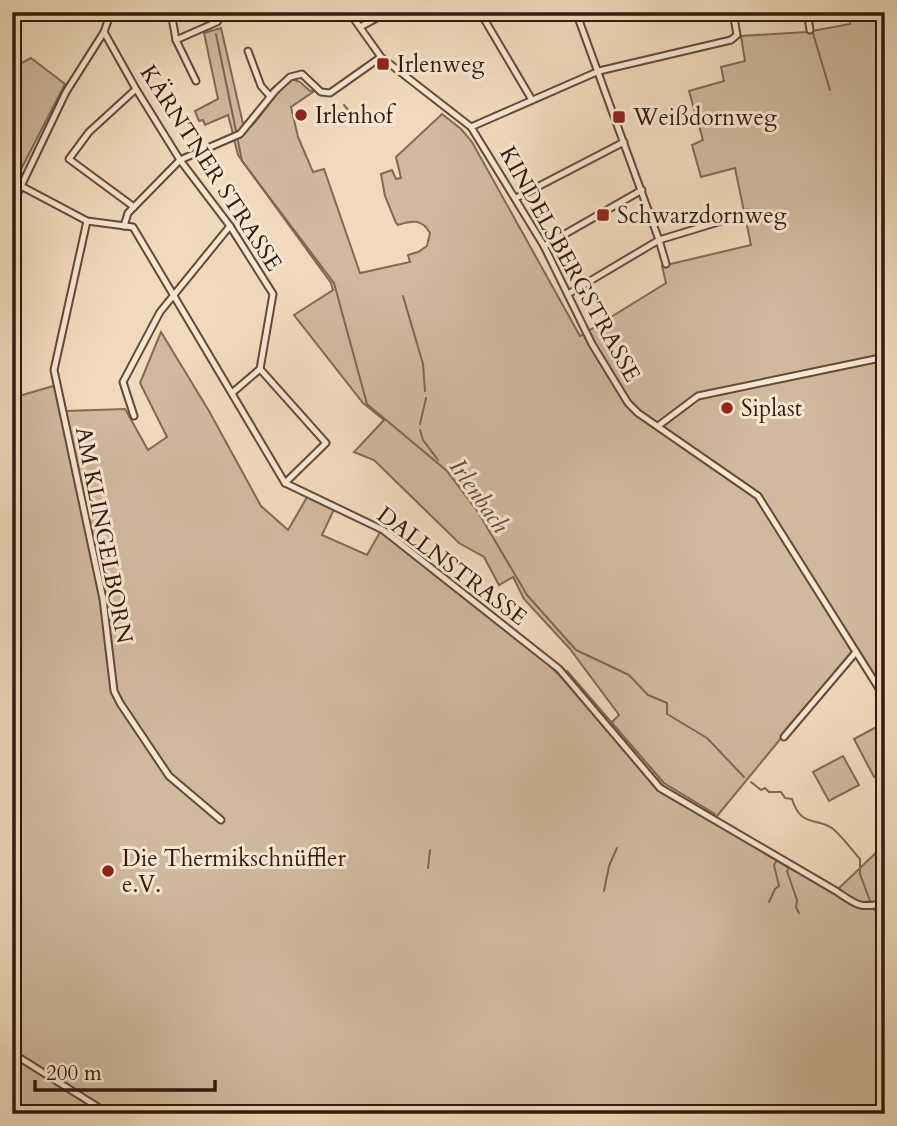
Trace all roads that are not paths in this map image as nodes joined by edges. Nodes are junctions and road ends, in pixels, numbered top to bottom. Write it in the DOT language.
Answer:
graph roads {
  1 [pos="111,12"];
  2 [pos="171,12"];
  3 [pos="221,12"];
  4 [pos="349,12"];
  5 [pos="388,12"];
  6 [pos="480,12"];
  7 [pos="576,12"];
  8 [pos="733,12"];
  9 [pos="807,12"];
  10 [pos="360,27"];
  11 [pos="810,30"];
  12 [pos="104,32"];
  13 [pos="176,40"];
  14 [pos="248,51"];
  15 [pos="381,57"];
  16 [pos="599,71"];
  17 [pos="196,82"];
  18 [pos="136,89"];
  19 [pos="270,96"];
  20 [pos="532,100"];
  21 [pos="471,127"];
  22 [pos="624,142"];
  23 [pos="180,160"];
  24 [pos="21,186"];
  25 [pos="642,190"];
  26 [pos="516,198"];
  27 [pos="12,204"];
  28 [pos="134,207"];
  29 [pos="748,213"];
  30 [pos="87,221"];
  31 [pos="124,226"];
  32 [pos="230,226"];
  33 [pos="659,240"];
  34 [pos="544,246"];
  35 [pos="666,264"];
  36 [pos="568,294"];
  37 [pos="173,295"];
  38 [pos="885,356"];
  39 [pos="260,369"];
  40 [pos="232,393"];
  41 [pos="134,416"];
  42 [pos="658,426"];
  43 [pos="285,483"];
  44 [pos="856,652"];
  45 [pos="885,698"];
  46 [pos="784,737"];
  47 [pos="221,820"];
  48 [pos="885,826"];
  49 [pos="885,853"];
  50 [pos="885,903"];
  51 [pos="12,1053"];
  52 [pos="109,1114"];
  1 -- 12 [label="street"];
  2 -- 13 [label="street"];
  3 -- 13 [label="street"];
  4 -- 10 [label="street, KINDELSBERGSTRASSE"];
  5 -- 10 [label="street"];
  6 -- 20 [label="street"];
  7 -- 16 [label="street"];
  8 -- 16 [label="street"];
  9 -- 11 [label="street"];
  10 -- 15 [label="street, KINDELSBERGSTRASSE"];
  12 -- 18 [label="street, KÄRNTNER STRASSE"];
  12 -- 24 [label="street"];
  13 -- 17 [label="street"];
  14 -- 19 [label="street"];
  15 -- 19 [label="street"];
  15 -- 21 [label="street, KINDELSBERGSTRASSE"];
  16 -- 20 [label="street"];
  16 -- 22 [label="street"];
  18 -- 23 [label="street, KÄRNTNER STRASSE"];
  18 -- 28 [label="street"];
  19 -- 23 [label="street"];
  20 -- 21 [label="street"];
  21 -- 26 [label="street, KINDELSBERGSTRASSE"];
  22 -- 25 [label="street"];
  22 -- 26 [label="street"];
  23 -- 28 [label="street"];
  23 -- 32 [label="street, KÄRNTNER STRASSE"];
  24 -- 27 [label="street"];
  24 -- 30 [label="street"];
  25 -- 33 [label="street"];
  25 -- 34 [label="street"];
  26 -- 34 [label="street, KINDELSBERGSTRASSE"];
  28 -- 31 [label="street"];
  29 -- 33 [label="street"];
  30 -- 31 [label="street"];
  30 -- 47 [label="street, AM KLINGELBORN"];
  31 -- 37 [label="street"];
  32 -- 37 [label="street"];
  32 -- 39 [label="street, KÄRNTNER STRASSE"];
  33 -- 35 [label="street"];
  33 -- 36 [label="street"];
  34 -- 36 [label="street, KINDELSBERGSTRASSE"];
  36 -- 42 [label="street, KINDELSBERGSTRASSE"];
  37 -- 40 [label="street"];
  37 -- 41 [label="street"];
  38 -- 42 [label="street"];
  39 -- 40 [label="street"];
  39 -- 43 [label="street"];
  40 -- 43 [label="street"];
  42 -- 44 [label="street, KINDELSBERGSTRASSE"];
  43 -- 50 [label="street, DALLNSTRASSE"];
  44 -- 45 [label="street, KINDELSBERGSTRASSE"];
  44 -- 46 [label="street"];
  48 -- 49 [label="street"];
  51 -- 52 [label="street"];
}
